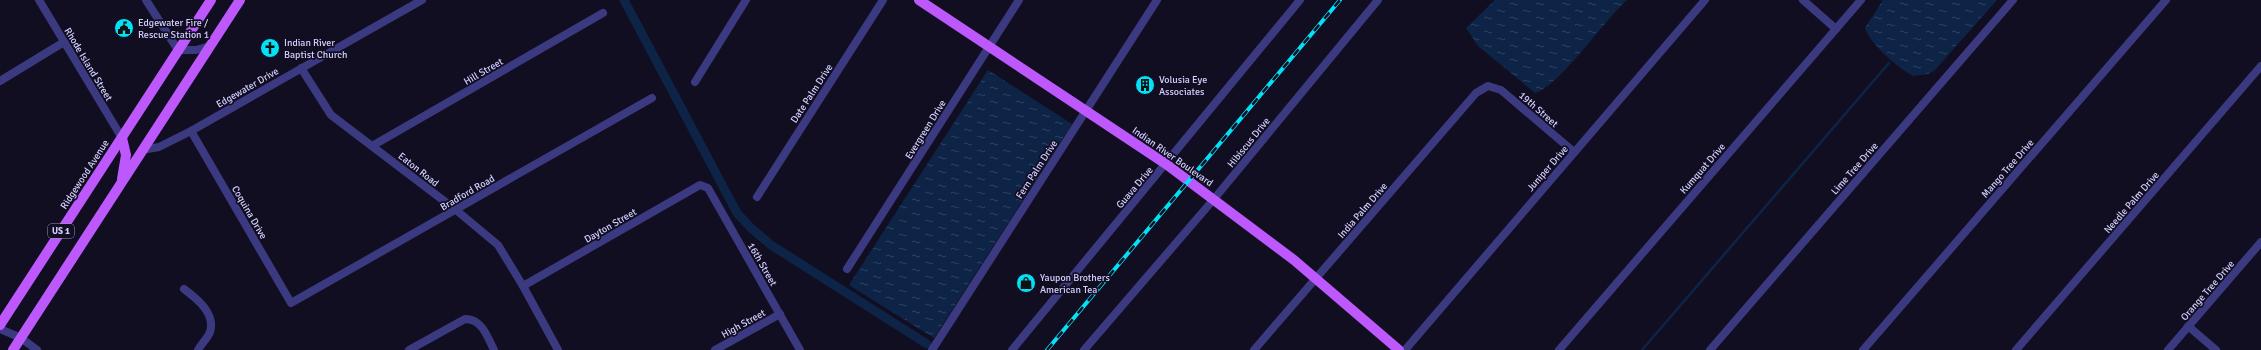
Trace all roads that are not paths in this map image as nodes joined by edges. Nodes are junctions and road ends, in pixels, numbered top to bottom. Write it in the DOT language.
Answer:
graph roads {
  1 [pos="39,0"];
  2 [pos="146,0"];
  3 [pos="210,0"];
  4 [pos="240,0"];
  5 [pos="422,0"];
  6 [pos="746,0"];
  7 [pos="883,0"];
  8 [pos="919,0"];
  9 [pos="1019,0"];
  10 [pos="1157,0"];
  11 [pos="1300,0"];
  12 [pos="1378,0"];
  13 [pos="1705,0"];
  14 [pos="1803,0"];
  15 [pos="1861,0"];
  16 [pos="2013,0"];
  17 [pos="2166,0"];
  18 [pos="603,13"];
  19 [pos="1836,29"];
  20 [pos="64,42"];
  21 [pos="210,46"];
  22 [pos="988,47"];
  23 [pos="178,50"];
  24 [pos="2261,66"];
  25 [pos="301,68"];
  26 [pos="0,81"];
  27 [pos="695,82"];
  28 [pos="1488,86"];
  29 [pos="652,98"];
  30 [pos="1085,110"];
  31 [pos="191,131"];
  32 [pos="122,138"];
  33 [pos="372,146"];
  34 [pos="142,150"];
  35 [pos="1574,152"];
  36 [pos="1166,164"];
  37 [pos="122,183"];
  38 [pos="708,188"];
  39 [pos="756,197"];
  40 [pos="1214,199"];
  41 [pos="456,210"];
  42 [pos="2261,242"];
  43 [pos="847,269"];
  44 [pos="1316,278"];
  45 [pos="523,286"];
  46 [pos="184,289"];
  47 [pos="291,303"];
  48 [pos="780,314"];
  49 [pos="0,325"];
  50 [pos="2188,326"];
  51 [pos="0,329"];
  52 [pos="21,338"];
  53 [pos="13,350"];
  54 [pos="37,350"];
  55 [pos="198,350"];
  56 [pos="409,350"];
  57 [pos="494,350"];
  58 [pos="558,350"];
  59 [pos="715,350"];
  60 [pos="800,350"];
  61 [pos="932,350"];
  62 [pos="1012,350"];
  63 [pos="1084,350"];
  64 [pos="1254,350"];
  65 [pos="1399,350"];
  66 [pos="1404,350"];
  67 [pos="1559,350"];
  68 [pos="1710,350"];
  69 [pos="1863,350"];
  70 [pos="2016,350"];
  71 [pos="2168,350"];
  72 [pos="2216,350"];
  1 -- 20 [label="street, Rhode Island Street"];
  2 -- 23 [label="street"];
  3 -- 23 [label="main road, Ridgewood Avenue / US 1"];
  4 -- 21 [label="main road, Ridgewood Avenue / US 1"];
  5 -- 25 [label="street, Edgewater Drive"];
  6 -- 27 [label="street"];
  7 -- 39 [label="street, Date Palm Drive"];
  8 -- 22 [label="main road, Indian River Boulevard"];
  9 -- 22 [label="street, Evergreen Drive"];
  10 -- 30 [label="street, Fern Palm Drive"];
  11 -- 36 [label="street, Guava Drive"];
  12 -- 40 [label="street, Hibiscus Drive"];
  13 -- 35 [label="street, Juniper Drive"];
  14 -- 19 [label="street"];
  15 -- 19 [label="street, Kumquat Drive"];
  16 -- 68 [label="street, Lime Tree Drive"];
  17 -- 69 [label="street, Mango Tree Drive"];
  18 -- 33 [label="street, Hill Street"];
  19 -- 67 [label="street, Kumquat Drive"];
  20 -- 26 [label="street"];
  20 -- 32 [label="street, Rhode Island Street"];
  21 -- 23 [label="street"];
  21 -- 34 [label="main road, Ridgewood Avenue / US 1"];
  22 -- 30 [label="main road, Indian River Boulevard"];
  22 -- 43 [label="street, Evergreen Drive"];
  23 -- 32 [label="main road, Ridgewood Avenue / US 1"];
  24 -- 70 [label="street, Needle Palm Drive"];
  25 -- 31 [label="street, Edgewater Drive"];
  25 -- 33 [label="street, Eaton Road"];
  28 -- 35 [label="street, 19th Street"];
  28 -- 44 [label="street, India Palm Drive"];
  29 -- 41 [label="street, Bradford Road"];
  30 -- 36 [label="main road, Indian River Boulevard"];
  30 -- 61 [label="street, Fern Palm Drive"];
  31 -- 34 [label="street, Edgewater Drive"];
  31 -- 47 [label="street, Coquina Drive"];
  32 -- 37 [label="main road, Ridgewood Avenue / US 1"];
  32 -- 49 [label="main road, Ridgewood Avenue / US 1"];
  33 -- 41 [label="street, Eaton Road"];
  34 -- 37 [label="main road, Ridgewood Avenue / US 1"];
  35 -- 66 [label="street, Juniper Drive"];
  36 -- 40 [label="main road, Indian River Boulevard"];
  36 -- 62 [label="street, Guava Drive"];
  37 -- 52 [label="main road, Ridgewood Avenue / US 1"];
  38 -- 45 [label="street, Dayton Street"];
  38 -- 48 [label="street, 16th Street"];
  40 -- 44 [label="main road, Indian River Boulevard"];
  40 -- 63 [label="street, Hibiscus Drive"];
  41 -- 45 [label="street, Eaton Road"];
  41 -- 47 [label="street, Bradford Road"];
  42 -- 50 [label="street, Orange Tree Drive"];
  44 -- 64 [label="street, India Palm Drive"];
  44 -- 65 [label="main road, Indian River Boulevard"];
  45 -- 58 [label="street, Eaton Road"];
  46 -- 55 [label="street"];
  48 -- 59 [label="street, High Street"];
  48 -- 60 [label="street, 16th Street"];
  50 -- 71 [label="street, Orange Tree Drive"];
  50 -- 72 [label="street"];
  51 -- 52 [label="street"];
  52 -- 53 [label="main road, Ridgewood Avenue / US 1"];
  52 -- 54 [label="street"];
  56 -- 57 [label="street"];
}
